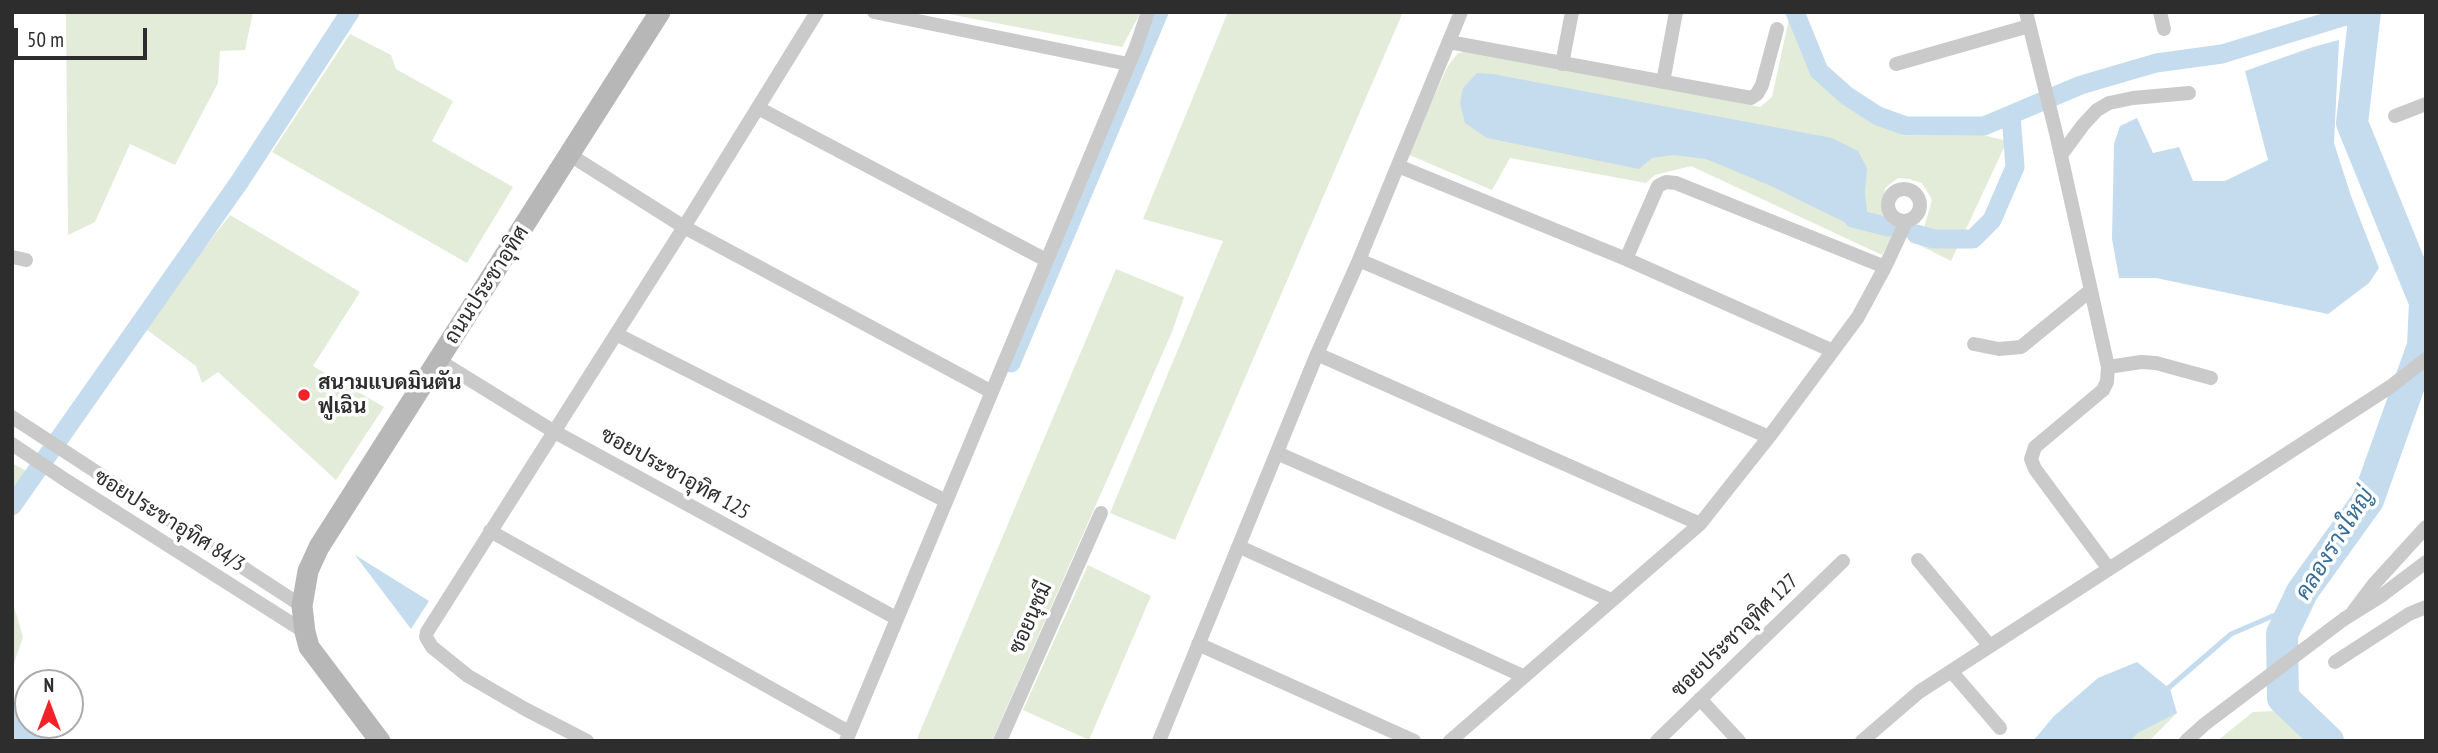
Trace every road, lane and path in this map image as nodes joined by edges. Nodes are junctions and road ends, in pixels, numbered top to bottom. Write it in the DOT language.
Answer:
graph roads {
  1 [pos="660,12"];
  2 [pos="817,12"];
  3 [pos="874,12"];
  4 [pos="1147,12"];
  5 [pos="1461,12"];
  6 [pos="1573,12"];
  7 [pos="1676,12"];
  8 [pos="2160,12"];
  9 [pos="2027,19"];
  10 [pos="1777,29"];
  11 [pos="2164,29"];
  12 [pos="1449,42"];
  13 [pos="1128,64"];
  14 [pos="1562,64"];
  15 [pos="1896,64"];
  16 [pos="1664,82"];
  17 [pos="2189,93"];
  18 [pos="2426,104"];
  19 [pos="758,108"];
  20 [pos="2395,116"];
  21 [pos="570,155"];
  22 [pos="2061,155"];
  23 [pos="1398,166"];
  24 [pos="1906,222"];
  25 [pos="684,227"];
  26 [pos="1626,259"];
  27 [pos="1046,260"];
  28 [pos="1359,260"];
  29 [pos="1885,267"];
  30 [pos="2091,290"];
  31 [pos="616,334"];
  32 [pos="1974,344"];
  33 [pos="1833,351"];
  34 [pos="1317,354"];
  35 [pos="2426,359"];
  36 [pos="439,360"];
  37 [pos="2108,367"];
  38 [pos="2211,378"];
  39 [pos="992,392"];
  40 [pos="12,417"];
  41 [pos="553,431"];
  42 [pos="1769,437"];
  43 [pos="17,447"];
  44 [pos="1277,453"];
  45 [pos="946,501"];
  46 [pos="1101,513"];
  47 [pos="1700,524"];
  48 [pos="2426,527"];
  49 [pos="490,531"];
  50 [pos="1240,547"];
  51 [pos="1918,560"];
  52 [pos="1843,561"];
  53 [pos="2426,562"];
  54 [pos="2109,569"];
  55 [pos="1611,600"];
  56 [pos="302,606"];
  57 [pos="2426,607"];
  58 [pos="2348,616"];
  59 [pos="896,618"];
  60 [pos="304,632"];
  61 [pos="1198,644"];
  62 [pos="1989,645"];
  63 [pos="2335,662"];
  64 [pos="1951,671"];
  65 [pos="1524,676"];
  66 [pos="1700,699"];
  67 [pos="2000,728"];
  68 [pos="847,736"];
  69 [pos="380,741"];
  70 [pos="587,741"];
  71 [pos="1000,741"];
  72 [pos="1159,741"];
  73 [pos="1414,741"];
  74 [pos="1450,741"];
  75 [pos="1657,741"];
  76 [pos="1739,741"];
  77 [pos="1862,741"];
  78 [pos="2186,741"];
  1 -- 21 [label="main road, ถนนประชาอุทิศ"];
  2 -- 19 [label="street"];
  3 -- 13 [label="street"];
  4 -- 13 [label="street"];
  5 -- 12 [label="street"];
  6 -- 14 [label="street"];
  7 -- 16 [label="street"];
  8 -- 11 [label="street"];
  9 -- 15 [label="street"];
  9 -- 22 [label="street"];
  10 -- 16 [label="street"];
  12 -- 14 [label="street"];
  12 -- 23 [label="street"];
  13 -- 27 [label="street"];
  14 -- 16 [label="street"];
  17 -- 22 [label="street"];
  18 -- 20 [label="street"];
  19 -- 25 [label="street"];
  19 -- 27 [label="street"];
  21 -- 25 [label="street"];
  21 -- 36 [label="main road, ถนนประชาอุทิศ"];
  22 -- 30 [label="street"];
  23 -- 26 [label="street"];
  23 -- 28 [label="street"];
  24 -- 29 [label="street"];
  25 -- 31 [label="street"];
  25 -- 39 [label="street"];
  26 -- 29 [label="street"];
  26 -- 33 [label="street"];
  27 -- 39 [label="street"];
  28 -- 34 [label="street"];
  28 -- 42 [label="street"];
  29 -- 33 [label="street"];
  30 -- 32 [label="street"];
  30 -- 37 [label="street"];
  31 -- 41 [label="street"];
  31 -- 45 [label="street"];
  33 -- 42 [label="street"];
  34 -- 44 [label="street"];
  34 -- 47 [label="street"];
  35 -- 54 [label="street"];
  36 -- 41 [label="street, ซอยประชาอุทิศ 125"];
  36 -- 56 [label="main road, ถนนประชาอุทิศ"];
  37 -- 38 [label="street"];
  37 -- 54 [label="street"];
  39 -- 45 [label="street"];
  40 -- 56 [label="street, ซอยประชาอุทิศ 84/3"];
  41 -- 49 [label="street"];
  41 -- 59 [label="street, ซอยประชาอุทิศ 125"];
  42 -- 47 [label="street"];
  43 -- 60 [label="street, ซอยประชาอุทิศ 84/3"];
  44 -- 50 [label="street"];
  44 -- 55 [label="street"];
  45 -- 59 [label="street"];
  46 -- 71 [label="street, ซอยนุชมี"];
  47 -- 55 [label="street"];
  48 -- 58 [label="street"];
  49 -- 68 [label="street"];
  49 -- 70 [label="street"];
  50 -- 61 [label="street"];
  50 -- 65 [label="street"];
  51 -- 62 [label="street"];
  52 -- 66 [label="street, ซอยประชาอุทิศ 127"];
  53 -- 58 [label="street"];
  54 -- 62 [label="street"];
  55 -- 65 [label="street"];
  56 -- 60 [label="main road, ถนนประชาอุทิศ"];
  57 -- 63 [label="street"];
  58 -- 78 [label="street"];
  59 -- 68 [label="street"];
  60 -- 69 [label="main road, ถนนประชาอุทิศ"];
  61 -- 72 [label="street"];
  61 -- 73 [label="street"];
  62 -- 64 [label="street"];
  64 -- 67 [label="street"];
  64 -- 77 [label="street"];
  65 -- 74 [label="street"];
  66 -- 75 [label="street, ซอยประชาอุทิศ 127"];
  66 -- 76 [label="street"];
}
